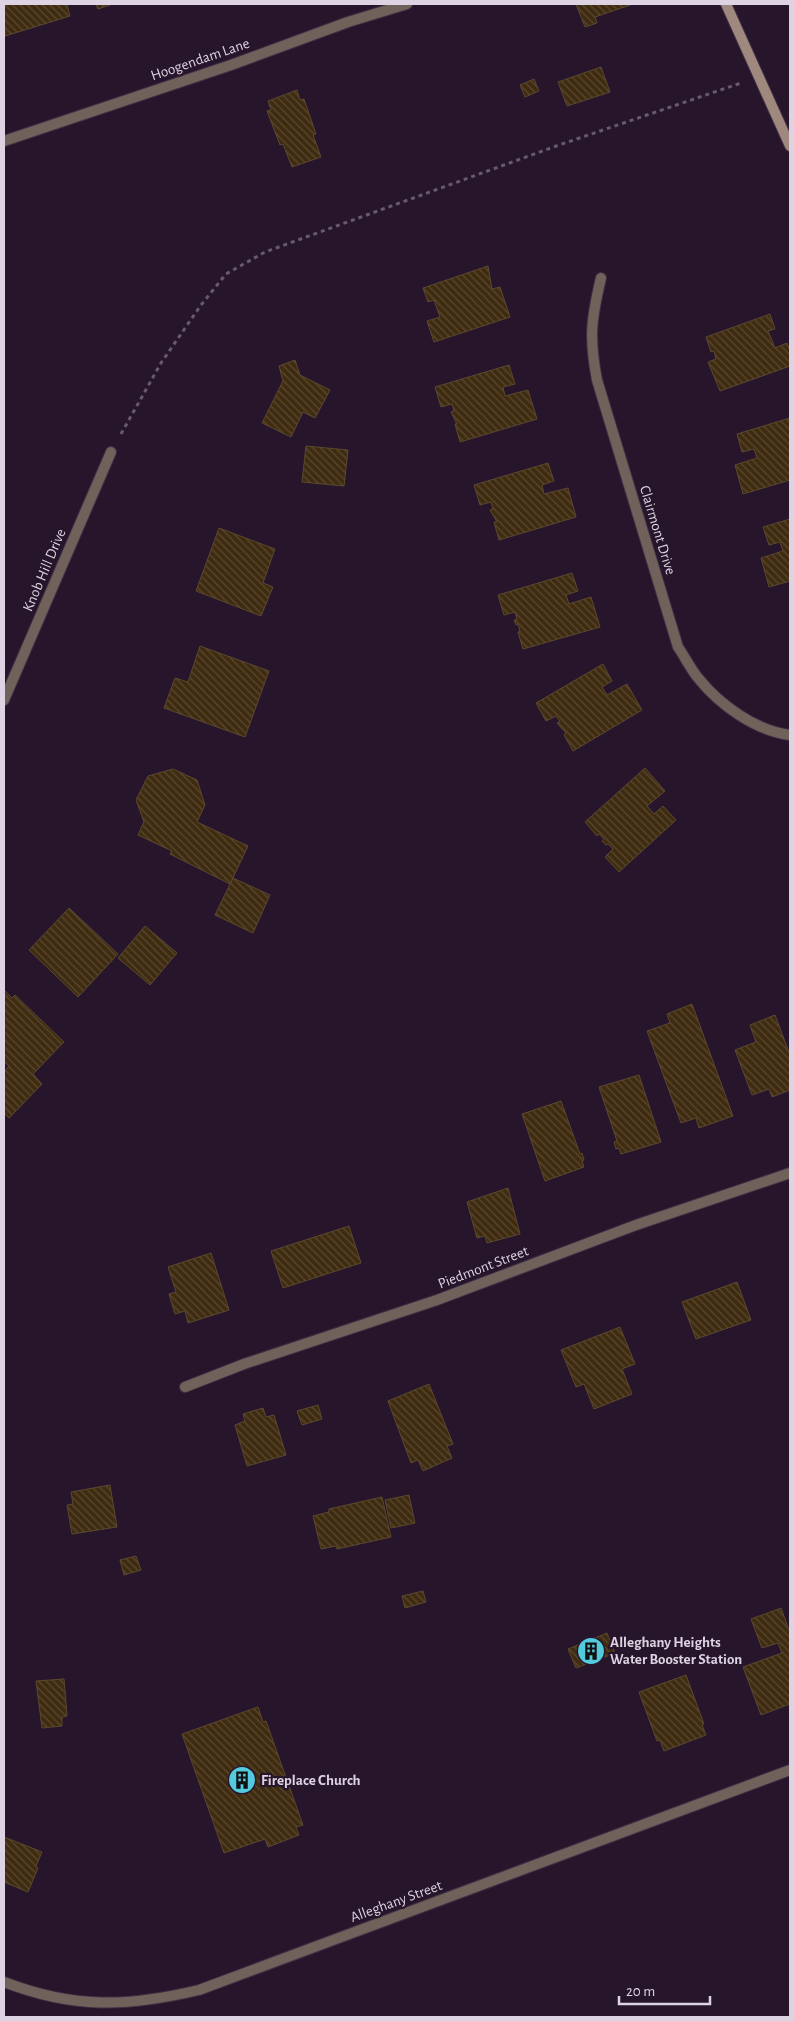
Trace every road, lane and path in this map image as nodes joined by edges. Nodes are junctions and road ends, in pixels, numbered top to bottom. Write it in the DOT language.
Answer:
graph roads {
  1 [pos="406,4"];
  2 [pos="726,4"];
  3 [pos="760,76"];
  4 [pos="4,141"];
  5 [pos="790,146"];
  6 [pos="600,278"];
  7 [pos="111,452"];
  8 [pos="4,700"];
  9 [pos="790,735"];
  10 [pos="790,1173"];
  11 [pos="185,1387"];
  12 [pos="790,1770"];
  13 [pos="4,1982"];
  1 -- 4 [label="street, Hoogendam Lane"];
  2 -- 3 [label="street"];
  3 -- 5 [label="street"];
  3 -- 7 [label="path"];
  6 -- 9 [label="street, Clairmont Drive"];
  7 -- 8 [label="street, Knob Hill Drive"];
  10 -- 11 [label="street, Piedmont Street"];
  12 -- 13 [label="street, Alleghany Street"];
}
